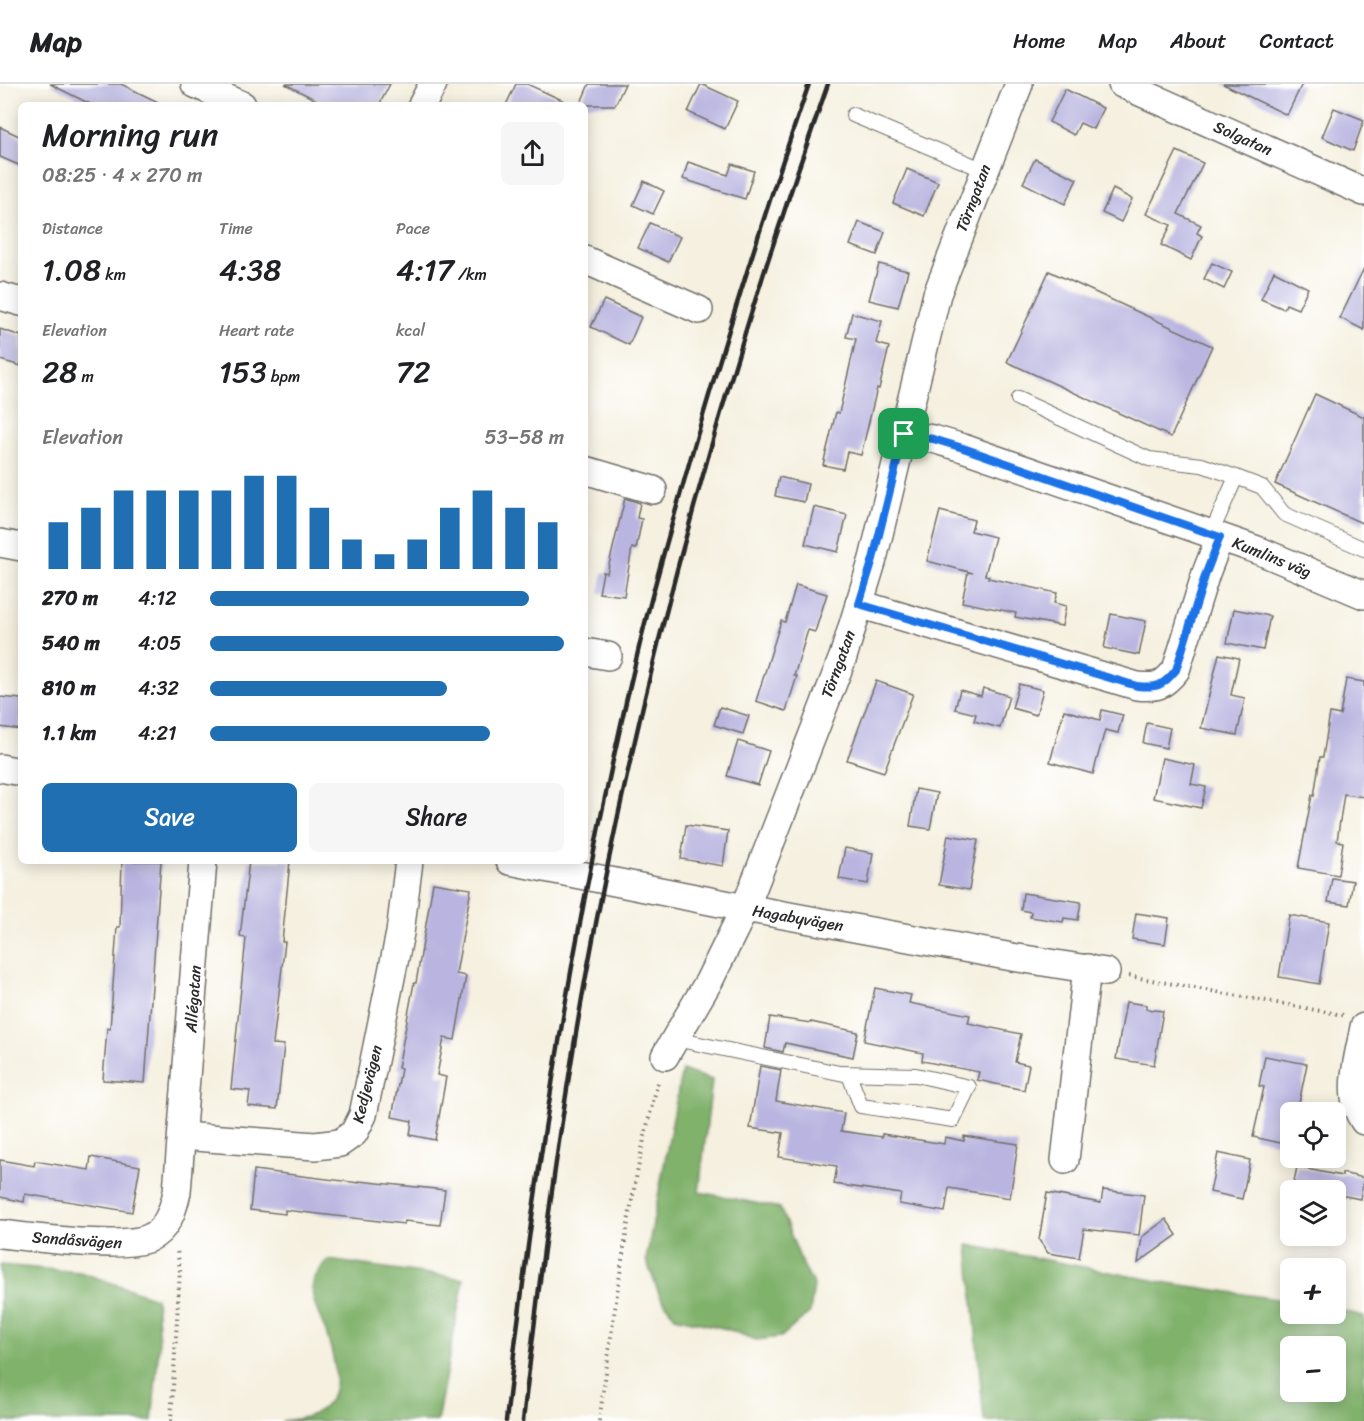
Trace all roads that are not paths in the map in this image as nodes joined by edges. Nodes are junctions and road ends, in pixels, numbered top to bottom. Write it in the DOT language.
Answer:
graph roads {
  1 [pos="195,84"];
  2 [pos="433,84"];
  3 [pos="1019,84"];
  4 [pos="1122,84"];
  5 [pos="235,102"];
  6 [pos="424,102"];
  7 [pos="853,115"];
  8 [pos="984,170"];
  9 [pos="1364,192"];
  10 [pos="588,261"];
  11 [pos="0,296"];
  12 [pos="18,301"];
  13 [pos="699,310"];
  14 [pos="1018,399"];
  15 [pos="904,434"];
  16 [pos="588,471"];
  17 [pos="1236,477"];
  18 [pos="653,490"];
  19 [pos="1215,535"];
  20 [pos="0,543"];
  21 [pos="18,546"];
  22 [pos="1364,549"];
  23 [pos="1364,595"];
  24 [pos="859,604"];
  25 [pos="0,768"];
  26 [pos="18,771"];
  27 [pos="203,864"];
  28 [pos="409,864"];
  29 [pos="525,864"];
  30 [pos="745,908"];
  31 [pos="1358,1022"];
  32 [pos="670,1047"];
  33 [pos="842,1073"];
  34 [pos="1364,1121"];
  35 [pos="182,1136"];
  36 [pos="1065,1160"];
  37 [pos="0,1234"];
  1 -- 5 [label="street"];
  2 -- 6 [label="street"];
  3 -- 8 [label="street, Törngatan"];
  4 -- 9 [label="street, Solgatan"];
  7 -- 8 [label="lane"];
  8 -- 15 [label="street, Törngatan"];
  10 -- 13 [label="street"];
  11 -- 12 [label="street"];
  14 -- 17 [label="lane"];
  15 -- 19 [label="street, Kumlins väg"];
  15 -- 24 [label="street, Törngatan"];
  16 -- 18 [label="street"];
  17 -- 19 [label="lane"];
  17 -- 22 [label="lane"];
  19 -- 23 [label="street, Kumlins väg"];
  19 -- 24 [label="street"];
  20 -- 21 [label="street"];
  24 -- 30 [label="street, Törngatan"];
  25 -- 26 [label="street"];
  27 -- 35 [label="street, Allégatan"];
  28 -- 35 [label="street, Kedjevägen"];
  29 -- 30 [label="street, Hagabyvägen"];
  30 -- 32 [label="street, Törngatan"];
  30 -- 36 [label="street, Hagabyvägen"];
  31 -- 34 [label="street"];
  32 -- 33 [label="lane"];
  33 -- 33 [label="lane"];
  35 -- 37 [label="street, Sandåsvägen"];
}
